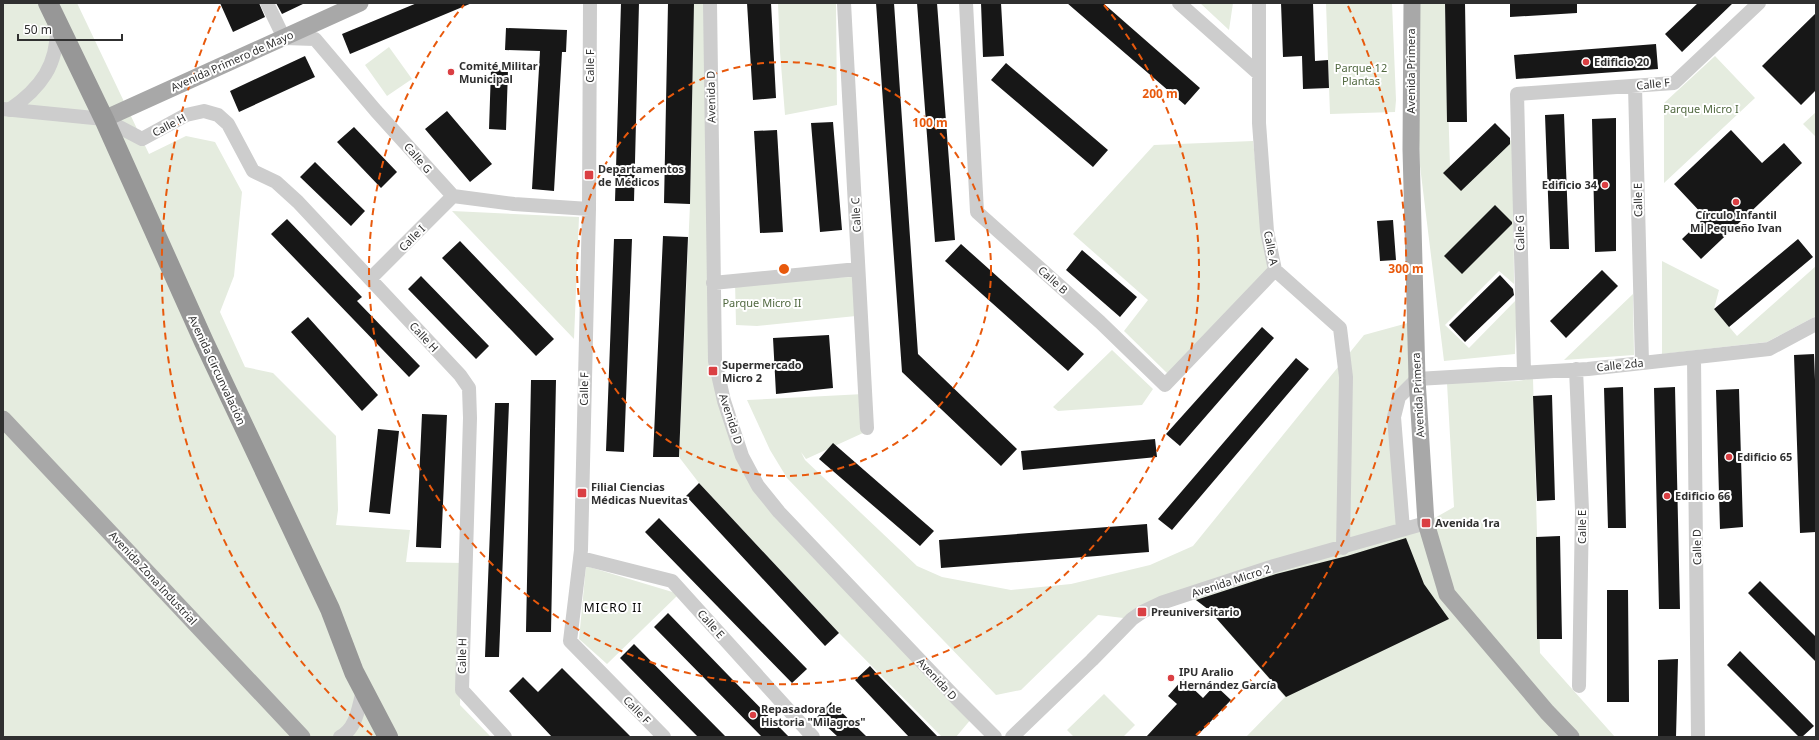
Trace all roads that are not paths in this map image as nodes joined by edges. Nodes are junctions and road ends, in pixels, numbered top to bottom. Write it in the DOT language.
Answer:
graph roads {
  1 [pos="48,3"];
  2 [pos="267,3"];
  3 [pos="590,3"];
  4 [pos="710,3"];
  5 [pos="844,3"];
  6 [pos="966,3"];
  7 [pos="1178,3"];
  8 [pos="1259,3"];
  9 [pos="1412,3"];
  10 [pos="1759,3"];
  11 [pos="357,4"];
  12 [pos="57,22"];
  13 [pos="284,38"];
  14 [pos="1259,74"];
  15 [pos="1635,86"];
  16 [pos="1516,94"];
  17 [pos="6,110"];
  18 [pos="104,119"];
  19 [pos="453,196"];
  20 [pos="589,209"];
  21 [pos="858,269"];
  22 [pos="1275,270"];
  23 [pos="370,279"];
  24 [pos="713,283"];
  25 [pos="1816,324"];
  26 [pos="1694,358"];
  27 [pos="1642,363"];
  28 [pos="1576,369"];
  29 [pos="1524,372"];
  30 [pos="1417,379"];
  31 [pos="3,419"];
  32 [pos="867,428"];
  33 [pos="1426,523"];
  34 [pos="1403,529"];
  35 [pos="1343,548"];
  36 [pos="581,558"];
  37 [pos="1579,686"];
  38 [pos="363,691"];
  39 [pos="301,734"];
  40 [pos="340,737"];
  41 [pos="388,737"];
  42 [pos="505,737"];
  43 [pos="664,737"];
  44 [pos="813,737"];
  45 [pos="995,737"];
  46 [pos="1012,737"];
  47 [pos="1571,737"];
  48 [pos="1698,737"];
  1 -- 12 [label="highway, Avenida Circunvalación"];
  2 -- 13 [label="street"];
  3 -- 20 [label="street, Calle F"];
  4 -- 24 [label="street, Avenida D"];
  5 -- 21 [label="street, Calle C"];
  6 -- 22 [label="street, Calle B"];
  7 -- 14 [label="street"];
  8 -- 14 [label="street, Calle A"];
  9 -- 30 [label="main road, Avenida Primera"];
  10 -- 15 [label="street, Calle F"];
  11 -- 13 [label="main road, Avenida Primero de Mayo"];
  12 -- 17 [label="street"];
  12 -- 18 [label="highway, Avenida Circunvalación"];
  13 -- 18 [label="main road, Avenida Primero de Mayo"];
  13 -- 19 [label="street, Calle G"];
  14 -- 22 [label="street, Calle A"];
  15 -- 16 [label="street, Calle F"];
  15 -- 27 [label="street, Calle E"];
  16 -- 29 [label="street, Calle G"];
  17 -- 18 [label="street"];
  18 -- 23 [label="street, Calle H"];
  18 -- 38 [label="highway, Avenida Circunvalación"];
  19 -- 20 [label="street"];
  19 -- 23 [label="street, Calle I"];
  20 -- 36 [label="street, Calle F"];
  21 -- 24 [label="street"];
  21 -- 32 [label="street, Calle C"];
  22 -- 35 [label="street, Calle A"];
  23 -- 42 [label="street, Calle H"];
  24 -- 45 [label="street, Avenida D"];
  25 -- 26 [label="street, Calle 2da"];
  26 -- 27 [label="street, Calle 2da"];
  26 -- 48 [label="street, Calle D"];
  27 -- 28 [label="street, Calle 2da"];
  28 -- 29 [label="street, Calle 2da"];
  28 -- 37 [label="street, Calle E"];
  29 -- 30 [label="street, Calle 2da"];
  30 -- 33 [label="main road, Avenida Primera"];
  30 -- 34 [label="street"];
  31 -- 39 [label="main road, Avenida Zona Industrial"];
  33 -- 34 [label="street, Avenida Micro 2"];
  33 -- 47 [label="main road, Avenida Primera"];
  34 -- 35 [label="street, Avenida Micro 2"];
  35 -- 46 [label="street, Avenida Micro 2"];
  36 -- 43 [label="street, Calle F"];
  36 -- 44 [label="street, Calle E"];
  38 -- 40 [label="street"];
  38 -- 41 [label="highway, Avenida Circunvalación"];
}
